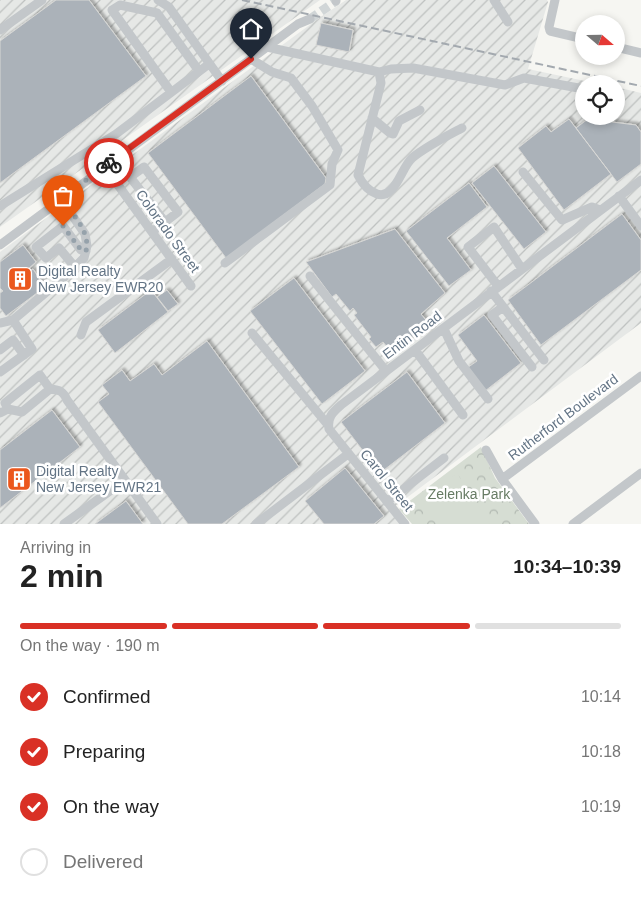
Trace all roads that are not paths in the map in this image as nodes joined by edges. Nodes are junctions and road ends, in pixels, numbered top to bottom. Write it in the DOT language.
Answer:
graph roads {
  1 [pos="42,0"];
  2 [pos="158,0"];
  3 [pos="494,0"];
  4 [pos="555,0"];
  5 [pos="304,20"];
  6 [pos="508,22"];
  7 [pos="0,30"];
  8 [pos="575,38"];
  9 [pos="267,47"];
  10 [pos="625,49"];
  11 [pos="641,53"];
  12 [pos="251,59"];
  13 [pos="209,64"];
  14 [pos="199,72"];
  15 [pos="379,72"];
  16 [pos="222,81"];
  17 [pos="575,86"];
  18 [pos="171,92"];
  19 [pos="420,110"];
  20 [pos="372,118"];
  21 [pos="462,128"];
  22 [pos="105,167"];
  23 [pos="523,172"];
  24 [pos="641,181"];
  25 [pos="619,196"];
  26 [pos="61,199"];
  27 [pos="0,206"];
  28 [pos="600,210"];
  29 [pos="562,220"];
  30 [pos="165,222"];
  31 [pos="641,226"];
  32 [pos="152,232"];
  33 [pos="570,232"];
  34 [pos="50,236"];
  35 [pos="0,245"];
  36 [pos="59,248"];
  37 [pos="86,251"];
  38 [pos="172,259"];
  39 [pos="225,263"];
  40 [pos="75,267"];
  41 [pos="522,269"];
  42 [pos="310,276"];
  43 [pos="191,286"];
  44 [pos="495,289"];
  45 [pos="503,307"];
  46 [pos="13,320"];
  47 [pos="0,322"];
  48 [pos="444,329"];
  49 [pos="252,333"];
  50 [pos="81,335"];
  51 [pos="0,350"];
  52 [pos="415,350"];
  53 [pos="24,355"];
  54 [pos="544,360"];
  55 [pos="532,367"];
  56 [pos="0,372"];
  57 [pos="386,372"];
  58 [pos="641,376"];
  59 [pos="50,389"];
  60 [pos="488,399"];
  61 [pos="4,411"];
  62 [pos="463,415"];
  63 [pos="328,425"];
  64 [pos="486,450"];
  65 [pos="348,454"];
  66 [pos="444,458"];
  67 [pos="641,473"];
  68 [pos="124,480"];
  69 [pos="502,480"];
  70 [pos="387,502"];
  71 [pos="399,522"];
  72 [pos="64,524"];
  73 [pos="157,524"];
  74 [pos="256,524"];
  75 [pos="535,524"];
  76 [pos="573,524"];
  1 -- 7 [label="street"];
  2 -- 13 [label="street"];
  3 -- 6 [label="street"];
  4 -- 8 [label="street"];
  5 -- 9 [label="street"];
  9 -- 12 [label="street"];
  9 -- 15 [label="street"];
  10 -- 11 [label="street"];
  12 -- 16 [label="street"];
  12 -- 39 [label="street"];
  13 -- 14 [label="street"];
  13 -- 16 [label="street"];
  14 -- 18 [label="street"];
  14 -- 18 [label="street"];
  15 -- 17 [label="street"];
  15 -- 20 [label="street"];
  16 -- 22 [label="street"];
  18 -- 27 [label="street"];
  19 -- 20 [label="street"];
  20 -- 21 [label="street"];
  22 -- 26 [label="street"];
  22 -- 32 [label="street, Colorado Street"];
  23 -- 29 [label="street"];
  24 -- 25 [label="street, Entin Road"];
  25 -- 28 [label="street, Entin Road"];
  25 -- 31 [label="street"];
  26 -- 35 [label="street"];
  26 -- 37 [label="street"];
  28 -- 29 [label="street"];
  28 -- 33 [label="street, Entin Road"];
  29 -- 33 [label="street"];
  30 -- 30 [label="street"];
  30 -- 32 [label="street"];
  32 -- 38 [label="street, Colorado Street"];
  33 -- 41 [label="street, Entin Road"];
  34 -- 36 [label="street"];
  34 -- 36 [label="street"];
  34 -- 37 [label="street"];
  36 -- 40 [label="street"];
  37 -- 40 [label="street"];
  38 -- 43 [label="street, Colorado Street"];
  38 -- 50 [label="street"];
  40 -- 46 [label="street"];
  41 -- 44 [label="street, Entin Road"];
  41 -- 44 [label="street"];
  42 -- 57 [label="street"];
  44 -- 45 [label="street"];
  44 -- 48 [label="street, Entin Road"];
  45 -- 54 [label="street"];
  45 -- 55 [label="street"];
  46 -- 47 [label="street"];
  46 -- 53 [label="street"];
  48 -- 52 [label="street, Entin Road"];
  48 -- 60 [label="street"];
  49 -- 63 [label="street"];
  51 -- 53 [label="street"];
  52 -- 57 [label="street, Entin Road"];
  52 -- 62 [label="street"];
  53 -- 56 [label="street"];
  57 -- 63 [label="street, Entin Road"];
  58 -- 69 [label="street, Rutherford Boulevard"];
  59 -- 61 [label="street"];
  59 -- 61 [label="street"];
  59 -- 68 [label="street"];
  63 -- 65 [label="street"];
  64 -- 69 [label="street"];
  65 -- 70 [label="street, Carol Street"];
  65 -- 74 [label="street"];
  66 -- 70 [label="street"];
  67 -- 76 [label="street"];
  68 -- 72 [label="street"];
  68 -- 73 [label="street"];
  69 -- 75 [label="street"];
  70 -- 71 [label="street, Carol Street"];
}
